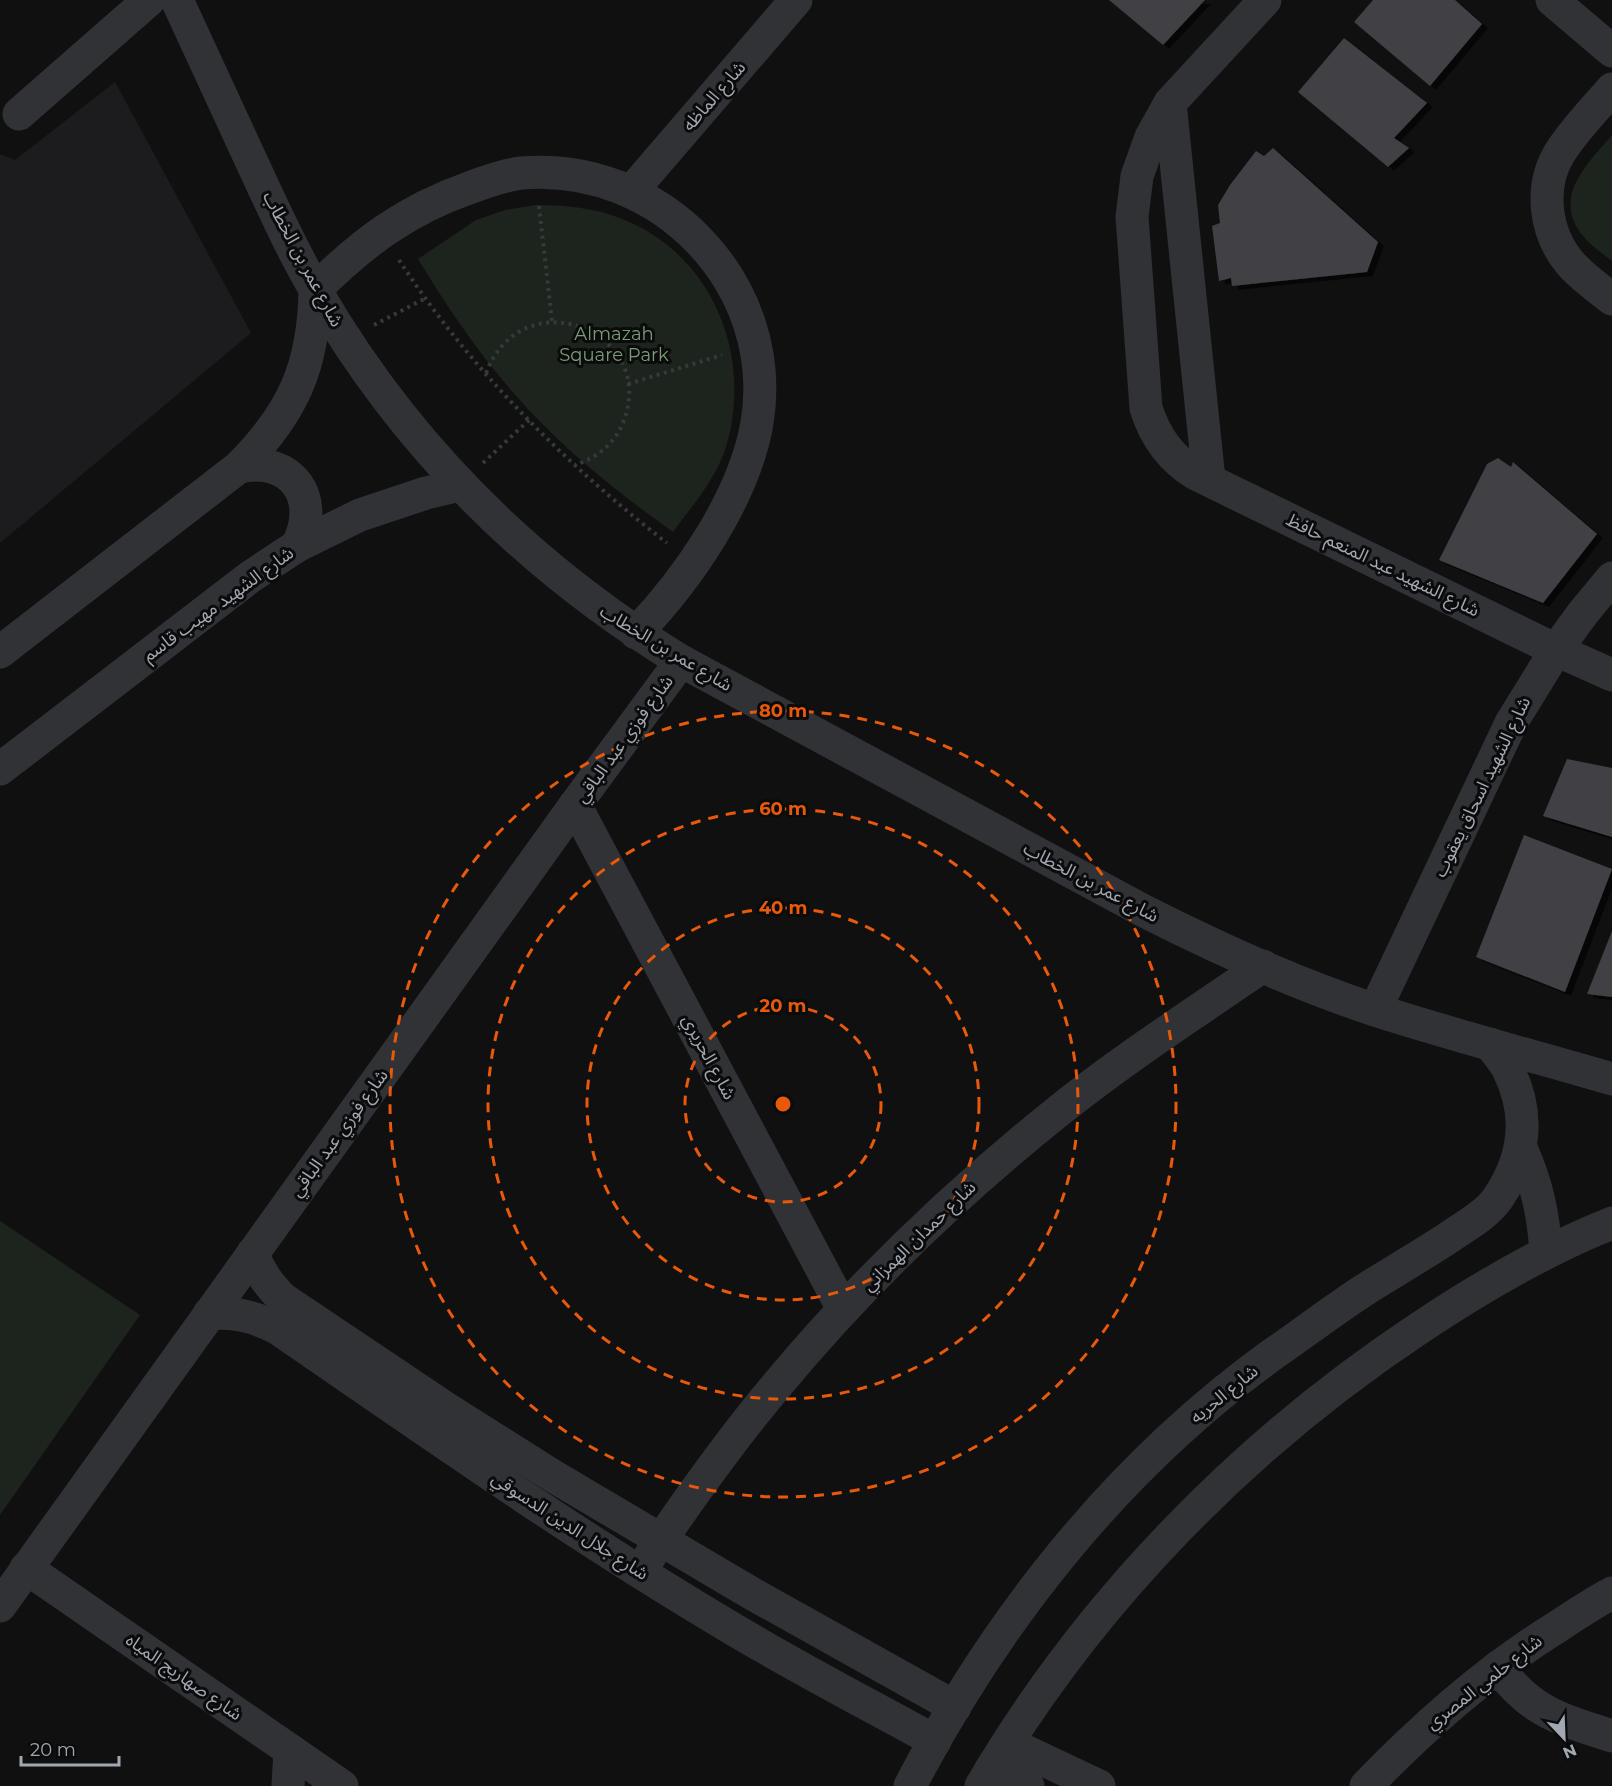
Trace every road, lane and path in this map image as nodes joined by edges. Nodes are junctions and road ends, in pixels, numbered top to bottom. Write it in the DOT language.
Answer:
graph roads {
  1 [pos="149,0"];
  2 [pos="177,0"];
  3 [pos="796,0"];
  4 [pos="1265,0"];
  5 [pos="1552,0"];
  6 [pos="1612,51"];
  7 [pos="1612,89"];
  8 [pos="1170,103"];
  9 [pos="19,114"];
  10 [pos="536,173"];
  11 [pos="632,192"];
  12 [pos="381,231"];
  13 [pos="315,290"];
  14 [pos="426,298"];
  15 [pos="1612,299"];
  16 [pos="552,321"];
  17 [pos="347,340"];
  18 [pos="755,345"];
  19 [pos="486,373"];
  20 [pos="628,384"];
  21 [pos="529,420"];
  22 [pos="574,465"];
  23 [pos="239,467"];
  24 [pos="1209,480"];
  25 [pos="460,485"];
  26 [pos="297,546"];
  27 [pos="693,564"];
  28 [pos="1612,578"];
  29 [pos="636,633"];
  30 [pos="1556,650"];
  31 [pos="0,652"];
  32 [pos="681,661"];
  33 [pos="1612,675"];
  34 [pos="0,769"];
  35 [pos="575,805"];
  36 [pos="1263,966"];
  37 [pos="1375,1010"];
  38 [pos="1490,1044"];
  39 [pos="1612,1079"];
  40 [pos="1521,1148"];
  41 [pos="1612,1223"];
  42 [pos="1546,1252"];
  43 [pos="253,1253"];
  44 [pos="843,1310"];
  45 [pos="209,1314"];
  46 [pos="661,1540"];
  47 [pos="26,1568"];
  48 [pos="640,1572"];
  49 [pos="1612,1593"];
  50 [pos="0,1606"];
  51 [pos="1498,1667"];
  52 [pos="955,1707"];
  53 [pos="1612,1736"];
  54 [pos="935,1741"];
  55 [pos="290,1750"];
  56 [pos="994,1766"];
  57 [pos="288,1786"];
  58 [pos="342,1786"];
  59 [pos="910,1786"];
  60 [pos="1028,1786"];
  61 [pos="1099,1786"];
  62 [pos="1366,1786"];
  1 -- 9 [label="street"];
  2 -- 13 [label="street, شارع عمر بن الخطاب"];
  3 -- 11 [label="street, شارع الماظه"];
  4 -- 8 [label="street, شارع الشهيد عبد المنعم حافظ"];
  5 -- 6 [label="street"];
  7 -- 15 [label="street"];
  8 -- 24 [label="street"];
  8 -- 24 [label="street, شارع الشهيد عبد المنعم حافظ"];
  10 -- 11 [label="street"];
  10 -- 12 [label="street"];
  10 -- 16 [label="path"];
  11 -- 18 [label="street"];
  12 -- 13 [label="street"];
  12 -- 14 [label="path"];
  13 -- 17 [label="street, شارع عمر بن الخطاب"];
  13 -- 23 [label="street"];
  14 -- 17 [label="path"];
  14 -- 19 [label="path"];
  16 -- 19 [label="path"];
  16 -- 20 [label="path"];
  17 -- 25 [label="street, شارع عمر بن الخطاب"];
  18 -- 20 [label="path"];
  18 -- 27 [label="street"];
  19 -- 21 [label="path"];
  20 -- 22 [label="path"];
  21 -- 22 [label="path"];
  21 -- 25 [label="path"];
  22 -- 27 [label="path"];
  23 -- 26 [label="street"];
  23 -- 31 [label="street"];
  24 -- 30 [label="street, شارع الشهيد عبد المنعم حافظ"];
  25 -- 26 [label="street, شارع الشهيد مهيب قاسم"];
  25 -- 29 [label="street, شارع عمر بن الخطاب"];
  26 -- 34 [label="street, شارع الشهيد مهيب قاسم"];
  27 -- 29 [label="street"];
  28 -- 30 [label="street, شارع الشهيد اسحاق يعقوب"];
  29 -- 32 [label="street, شارع عمر بن الخطاب"];
  30 -- 33 [label="street, شارع الشهيد عبد المنعم حافظ"];
  30 -- 37 [label="street, شارع الشهيد اسحاق يعقوب"];
  32 -- 35 [label="street, شارع فوزي عبد الباقي"];
  32 -- 36 [label="street, شارع عمر بن الخطاب"];
  35 -- 43 [label="street, شارع فوزي عبد الباقي"];
  35 -- 44 [label="street, شارع الحريري"];
  36 -- 37 [label="street, شارع عمر بن الخطاب"];
  36 -- 44 [label="street, شارع حمدان الهمزاني"];
  37 -- 38 [label="street, شارع عمر بن الخطاب"];
  38 -- 39 [label="street, شارع عمر بن الخطاب"];
  38 -- 40 [label="street, شارع الحريه"];
  40 -- 42 [label="street"];
  40 -- 52 [label="street, شارع الحريه"];
  41 -- 42 [label="street"];
  42 -- 56 [label="street"];
  43 -- 45 [label="street, شارع فوزي عبد الباقي"];
  43 -- 46 [label="street, شارع جلال الدين الدسوقي"];
  44 -- 46 [label="street, شارع حمدان الهمزاني"];
  45 -- 47 [label="street, شارع فوزي عبد الباقي"];
  45 -- 48 [label="street, شارع جلال الدين الدسوقي"];
  46 -- 48 [label="street, شارع حمدان الهمزاني"];
  46 -- 52 [label="street, شارع جلال الدين الدسوقي"];
  47 -- 50 [label="street, شارع فوزي عبد الباقي"];
  47 -- 55 [label="street, شارع صهاريج المياه"];
  48 -- 54 [label="street, شارع جلال الدين الدسوقي"];
  49 -- 51 [label="street, شارع حلمي المصري"];
  51 -- 53 [label="street"];
  51 -- 62 [label="street, شارع حلمي المصري"];
  52 -- 54 [label="street, شارع الحريه"];
  54 -- 59 [label="street, شارع الحريه"];
  55 -- 57 [label="street"];
  55 -- 58 [label="street, شارع صهاريج المياه"];
  56 -- 60 [label="street"];
  56 -- 61 [label="street"];
}
